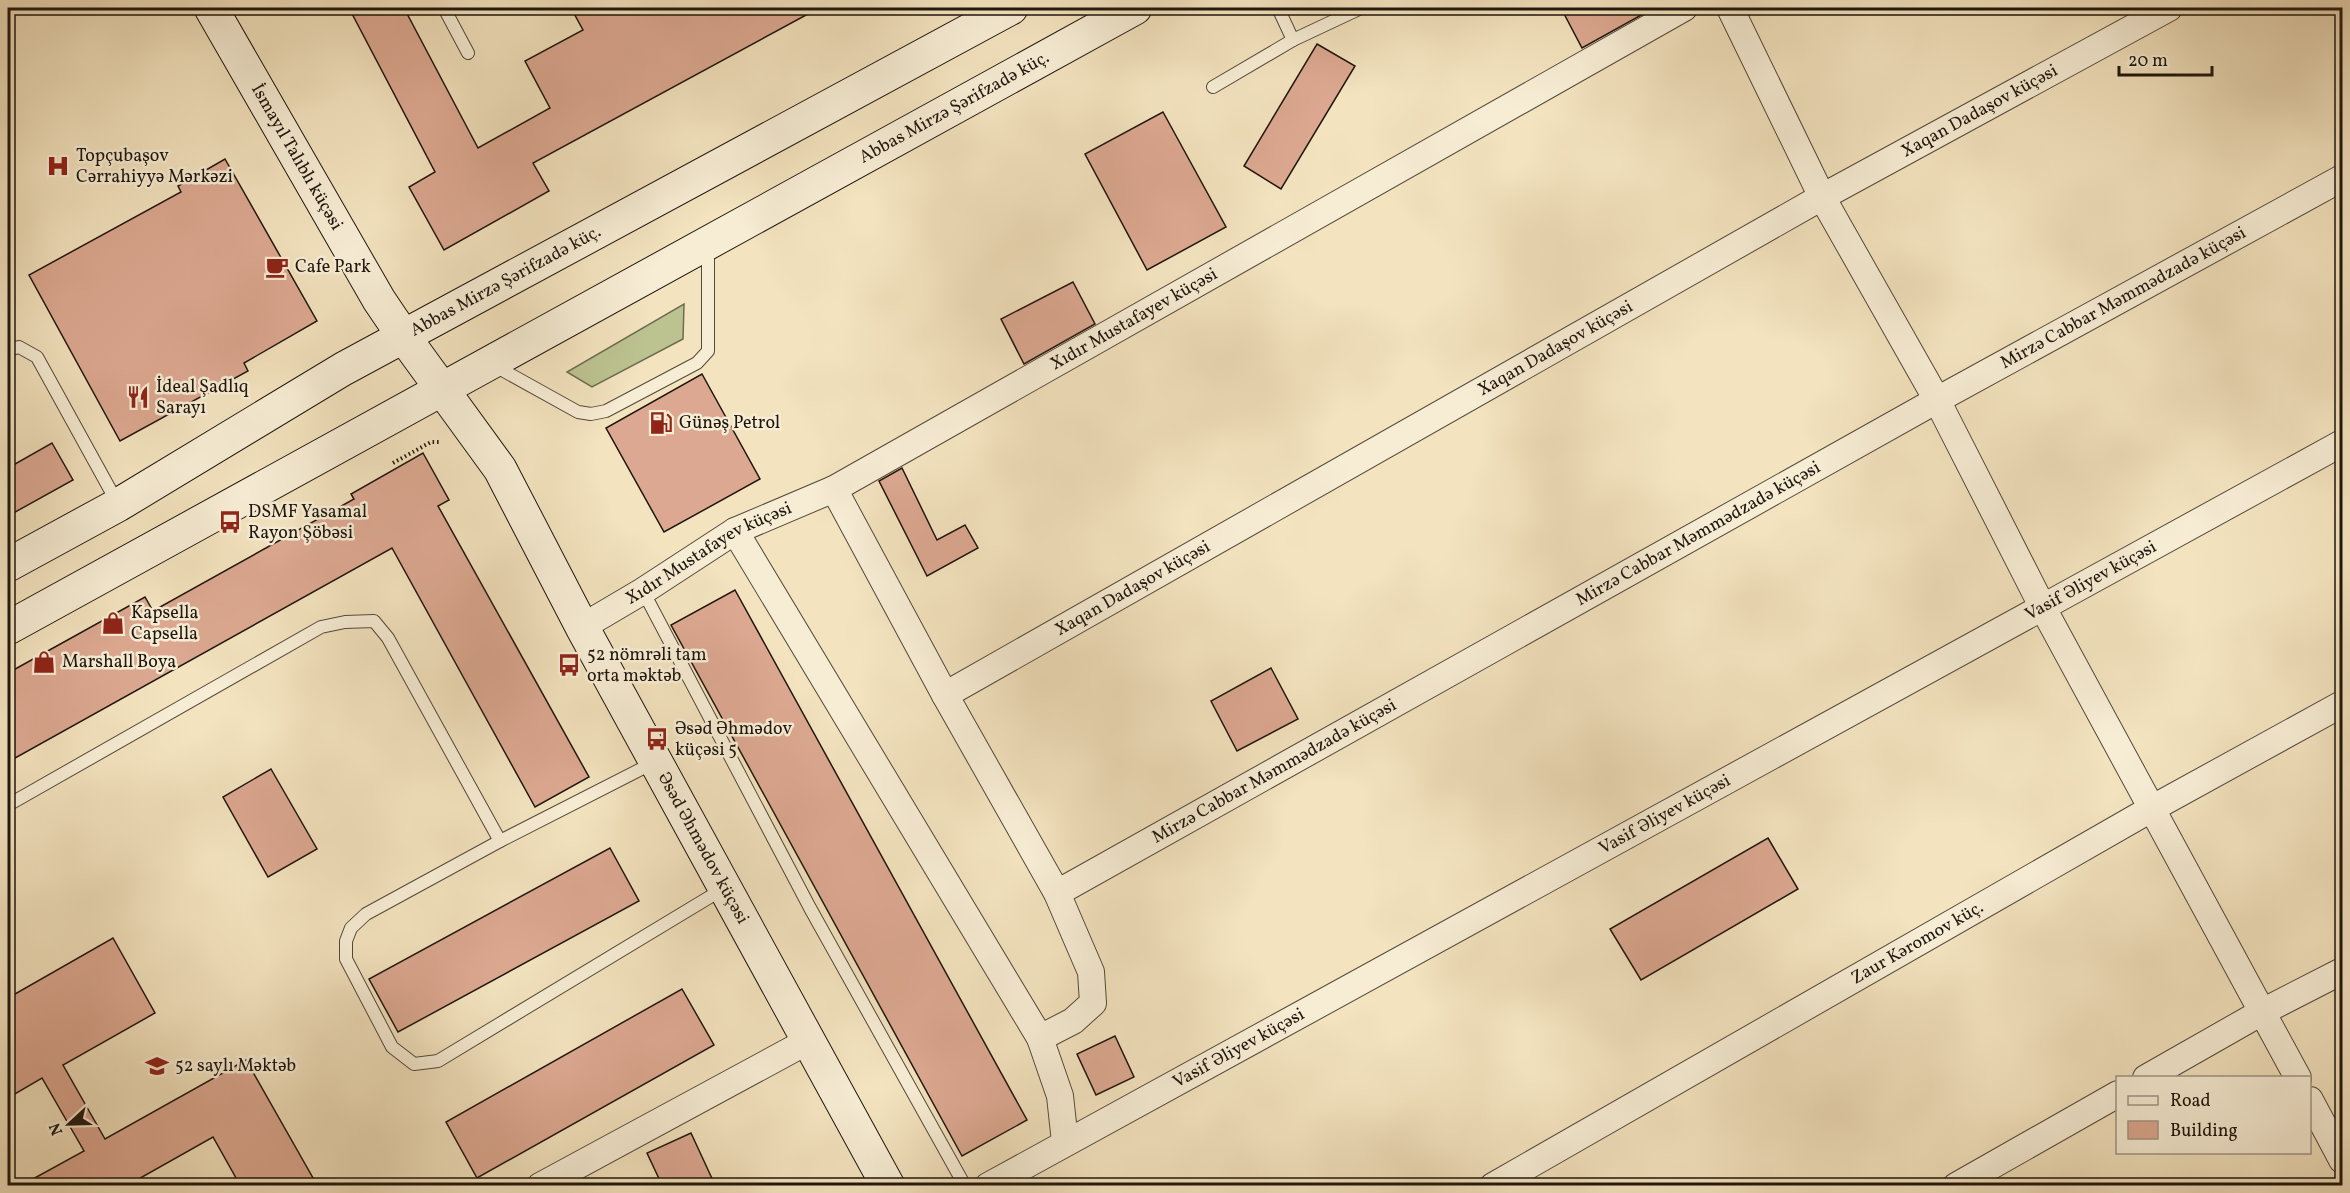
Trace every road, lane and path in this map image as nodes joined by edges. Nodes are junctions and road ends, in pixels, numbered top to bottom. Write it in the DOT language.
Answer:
graph roads {
  1 [pos="211,8"];
  2 [pos="444,8"];
  3 [pos="1011,8"];
  4 [pos="1278,8"];
  5 [pos="1361,8"];
  6 [pos="1684,8"];
  7 [pos="1730,8"];
  8 [pos="2169,8"];
  9 [pos="1124,10"];
  10 [pos="1293,40"];
  11 [pos="468,52"];
  12 [pos="1214,87"];
  13 [pos="2343,178"];
  14 [pos="1822,197"];
  15 [pos="708,243"];
  16 [pos="404,337"];
  17 [pos="8,350"];
  18 [pos="491,364"];
  19 [pos="442,391"];
  20 [pos="1937,400"];
  21 [pos="445,443"];
  22 [pos="2343,443"];
  23 [pos="393,462"];
  24 [pos="834,489"];
  25 [pos="118,505"];
  26 [pos="735,531"];
  27 [pos="8,565"];
  28 [pos="643,591"];
  29 [pos="2043,608"];
  30 [pos="582,627"];
  31 [pos="8,628"];
  32 [pos="945,695"];
  33 [pos="2343,704"];
  34 [pos="656,761"];
  35 [pos="8,805"];
  36 [pos="2151,809"];
  37 [pos="500,841"];
  38 [pos="724,888"];
  39 [pos="1057,893"];
  40 [pos="2343,971"];
  41 [pos="2262,1012"];
  42 [pos="1040,1038"];
  43 [pos="807,1041"];
  44 [pos="2148,1076"];
  45 [pos="2297,1076"];
  46 [pos="2116,1095"];
  47 [pos="2311,1102"];
  48 [pos="1065,1142"];
  49 [pos="2343,1160"];
  50 [pos="540,1185"];
  51 [pos="888,1185"];
  52 [pos="965,1185"];
  53 [pos="988,1185"];
  54 [pos="1493,1185"];
  55 [pos="1956,1185"];
  1 -- 16 [label="main road, İsmayıl Talıblı küçəsi"];
  2 -- 11 [label="lane"];
  3 -- 16 [label="main road, Abbas Mirzə Şərifzadə küç."];
  4 -- 10 [label="lane"];
  5 -- 10 [label="lane"];
  6 -- 24 [label="street, Xıdır Mustafayev küçəsi"];
  7 -- 14 [label="street"];
  8 -- 14 [label="street, Xaqan Dadaşov küçəsi"];
  9 -- 15 [label="main road, Abbas Mirzə Şərifzadə küç."];
  10 -- 12 [label="lane"];
  13 -- 20 [label="street, Mirzə Cabbar Məmmədzadə küçəsi"];
  14 -- 20 [label="street"];
  14 -- 32 [label="street, Xaqan Dadaşov küçəsi"];
  15 -- 18 [label="main road, Abbas Mirzə Şərifzadə küç."];
  15 -- 18 [label="lane"];
  16 -- 19 [label="main road, İsmayıl Talıblı küçəsi"];
  16 -- 25 [label="main road, Abbas Mirzə Şərifzadə küç."];
  17 -- 25 [label="lane"];
  18 -- 19 [label="main road, Abbas Mirzə Şərifzadə küç."];
  19 -- 30 [label="main road, Əsəd Əhmədov küçəsi"];
  19 -- 31 [label="main road"];
  20 -- 29 [label="street"];
  20 -- 39 [label="street, Mirzə Cabbar Məmmədzadə küçəsi"];
  21 -- 23 [label="path"];
  22 -- 29 [label="street, Vasif Əliyev küçəsi"];
  24 -- 26 [label="street, Xıdır Mustafayev küçəsi"];
  24 -- 32 [label="street"];
  25 -- 27 [label="main road, Abbas Mirzə Şərifzadə küç."];
  26 -- 28 [label="street, Xıdır Mustafayev küçəsi"];
  26 -- 42 [label="street"];
  28 -- 30 [label="street, Xıdır Mustafayev küçəsi"];
  28 -- 52 [label="lane"];
  29 -- 36 [label="street"];
  29 -- 48 [label="street, Vasif Əliyev küçəsi"];
  30 -- 34 [label="main road, Əsəd Əhmədov küçəsi"];
  32 -- 39 [label="street"];
  33 -- 36 [label="street, Zaur Kəromov küç."];
  34 -- 37 [label="lane"];
  34 -- 38 [label="main road, Əsəd Əhmədov küçəsi"];
  35 -- 37 [label="lane"];
  36 -- 41 [label="street"];
  36 -- 54 [label="street, Zaur Kəromov küç."];
  37 -- 38 [label="lane"];
  38 -- 43 [label="main road, Əsəd Əhmədov küçəsi"];
  39 -- 42 [label="street"];
  40 -- 41 [label="street"];
  41 -- 44 [label="street"];
  41 -- 45 [label="street"];
  42 -- 48 [label="street"];
  43 -- 50 [label="street"];
  43 -- 51 [label="main road, Əsəd Əhmədov küçəsi"];
  46 -- 55 [label="street"];
  47 -- 49 [label="street"];
  48 -- 53 [label="street, Vasif Əliyev küçəsi"];
}
